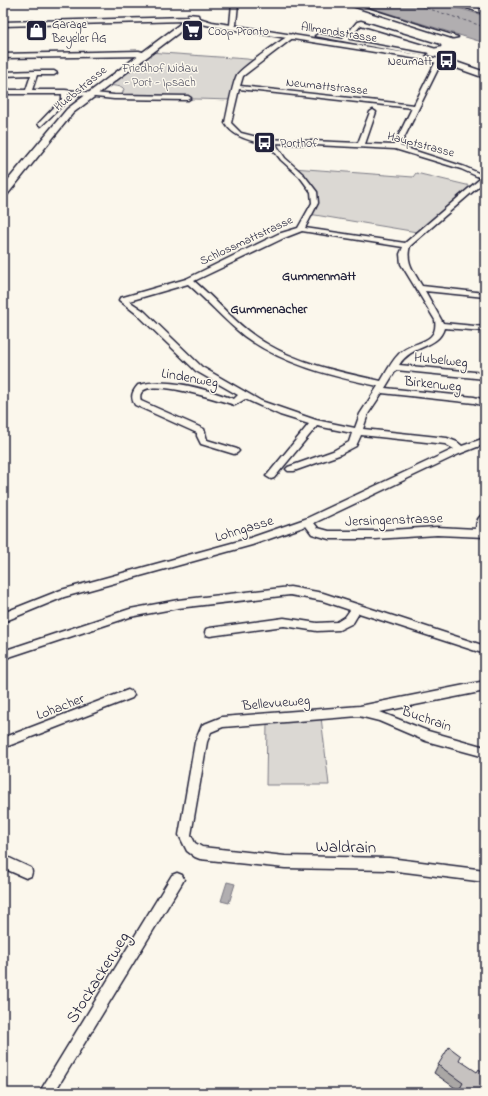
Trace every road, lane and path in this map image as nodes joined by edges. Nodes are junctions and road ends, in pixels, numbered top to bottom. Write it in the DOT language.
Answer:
graph roads {
  1 [pos="235,3"];
  2 [pos="346,3"];
  3 [pos="455,3"];
  4 [pos="485,12"];
  5 [pos="191,16"];
  6 [pos="3,24"];
  7 [pos="231,27"];
  8 [pos="322,30"];
  9 [pos="292,36"];
  10 [pos="315,38"];
  11 [pos="345,40"];
  12 [pos="449,40"];
  13 [pos="443,43"];
  14 [pos="437,46"];
  15 [pos="146,54"];
  16 [pos="421,55"];
  17 [pos="3,56"];
  18 [pos="439,61"];
  19 [pos="54,72"];
  20 [pos="3,74"];
  21 [pos="34,74"];
  22 [pos="485,75"];
  23 [pos="236,87"];
  24 [pos="3,92"];
  25 [pos="28,92"];
  26 [pos="65,92"];
  27 [pos="92,94"];
  28 [pos="188,98"];
  29 [pos="416,107"];
  30 [pos="373,112"];
  31 [pos="41,124"];
  32 [pos="270,141"];
  33 [pos="361,145"];
  34 [pos="396,147"];
  35 [pos="485,178"];
  36 [pos="3,194"];
  37 [pos="301,229"];
  38 [pos="407,245"];
  39 [pos="189,281"];
  40 [pos="420,288"];
  41 [pos="485,295"];
  42 [pos="123,300"];
  43 [pos="441,325"];
  44 [pos="485,329"];
  45 [pos="394,367"];
  46 [pos="485,376"];
  47 [pos="381,387"];
  48 [pos="243,396"];
  49 [pos="485,403"];
  50 [pos="315,423"];
  51 [pos="356,431"];
  52 [pos="485,442"];
  53 [pos="460,450"];
  54 [pos="234,451"];
  55 [pos="291,469"];
  56 [pos="271,476"];
  57 [pos="485,517"];
  58 [pos="308,522"];
  59 [pos="483,533"];
  60 [pos="357,608"];
  61 [pos="3,618"];
  62 [pos="210,632"];
  63 [pos="485,650"];
  64 [pos="3,655"];
  65 [pos="485,686"];
  66 [pos="128,695"];
  67 [pos="360,712"];
  68 [pos="3,743"];
  69 [pos="485,752"];
  70 [pos="205,854"];
  71 [pos="3,861"];
  72 [pos="26,872"];
  73 [pos="485,876"];
  74 [pos="177,879"];
  75 [pos="46,1093"];
  1 -- 7 [label="street"];
  2 -- 12 [label="street"];
  3 -- 4 [label="street"];
  5 -- 6 [label="main road, Allmendstrasse"];
  5 -- 7 [label="main road, Allmendstrasse"];
  5 -- 15 [label="main road, Huebstrasse"];
  7 -- 9 [label="main road, Allmendstrasse"];
  8 -- 10 [label="street"];
  9 -- 10 [label="main road, Allmendstrasse"];
  9 -- 23 [label="street, Hauptstrasse"];
  10 -- 11 [label="street"];
  10 -- 16 [label="main road, Allmendstrasse"];
  11 -- 14 [label="street"];
  11 -- 16 [label="street"];
  13 -- 14 [label="street"];
  14 -- 16 [label="street"];
  15 -- 17 [label="street"];
  15 -- 27 [label="main road, Huebstrasse"];
  16 -- 18 [label="main road, Allmendstrasse"];
  18 -- 22 [label="main road, Allmendstrasse"];
  18 -- 29 [label="street"];
  19 -- 21 [label="street"];
  20 -- 21 [label="street"];
  21 -- 25 [label="street"];
  23 -- 29 [label="street, Neumattstrasse"];
  23 -- 32 [label="street, Hauptstrasse"];
  24 -- 25 [label="street"];
  25 -- 26 [label="street"];
  26 -- 27 [label="street"];
  26 -- 31 [label="street"];
  27 -- 28 [label="street"];
  27 -- 36 [label="main road, Huebstrasse"];
  29 -- 34 [label="street"];
  30 -- 33 [label="street"];
  32 -- 33 [label="street, Hauptstrasse"];
  32 -- 37 [label="street, Schlossmattstrasse"];
  33 -- 34 [label="street, Hauptstrasse"];
  34 -- 35 [label="street, Hauptstrasse"];
  35 -- 38 [label="street"];
  37 -- 38 [label="street"];
  37 -- 39 [label="street, Schlossmattstrasse"];
  38 -- 40 [label="street"];
  39 -- 42 [label="street, Schlossmattstrasse"];
  39 -- 47 [label="street, Birkenweg"];
  40 -- 41 [label="street"];
  40 -- 43 [label="street"];
  42 -- 48 [label="street, Lindenweg"];
  43 -- 44 [label="street"];
  43 -- 45 [label="street"];
  45 -- 46 [label="street, Hubelweg"];
  45 -- 47 [label="street"];
  47 -- 49 [label="street, Birkenweg"];
  47 -- 51 [label="street"];
  48 -- 50 [label="street, Lindenweg"];
  48 -- 54 [label="street, Lindenweg"];
  50 -- 51 [label="street, Lindenweg"];
  50 -- 56 [label="street"];
  51 -- 53 [label="street, Lindenweg"];
  51 -- 55 [label="street"];
  52 -- 53 [label="street, Lohngasse"];
  53 -- 58 [label="street, Lohngasse"];
  57 -- 59 [label="street"];
  58 -- 59 [label="street, Jersingenstrasse"];
  58 -- 61 [label="street, Lohngasse"];
  60 -- 62 [label="street"];
  60 -- 63 [label="street"];
  60 -- 64 [label="street"];
  65 -- 67 [label="street, Bellevueweg"];
  66 -- 68 [label="street, Lohacher"];
  67 -- 69 [label="street, Buchrain"];
  67 -- 70 [label="street, Bellevueweg"];
  70 -- 73 [label="street, Waldrain"];
  71 -- 72 [label="street"];
  74 -- 75 [label="street, Stockackerweg"];
}
